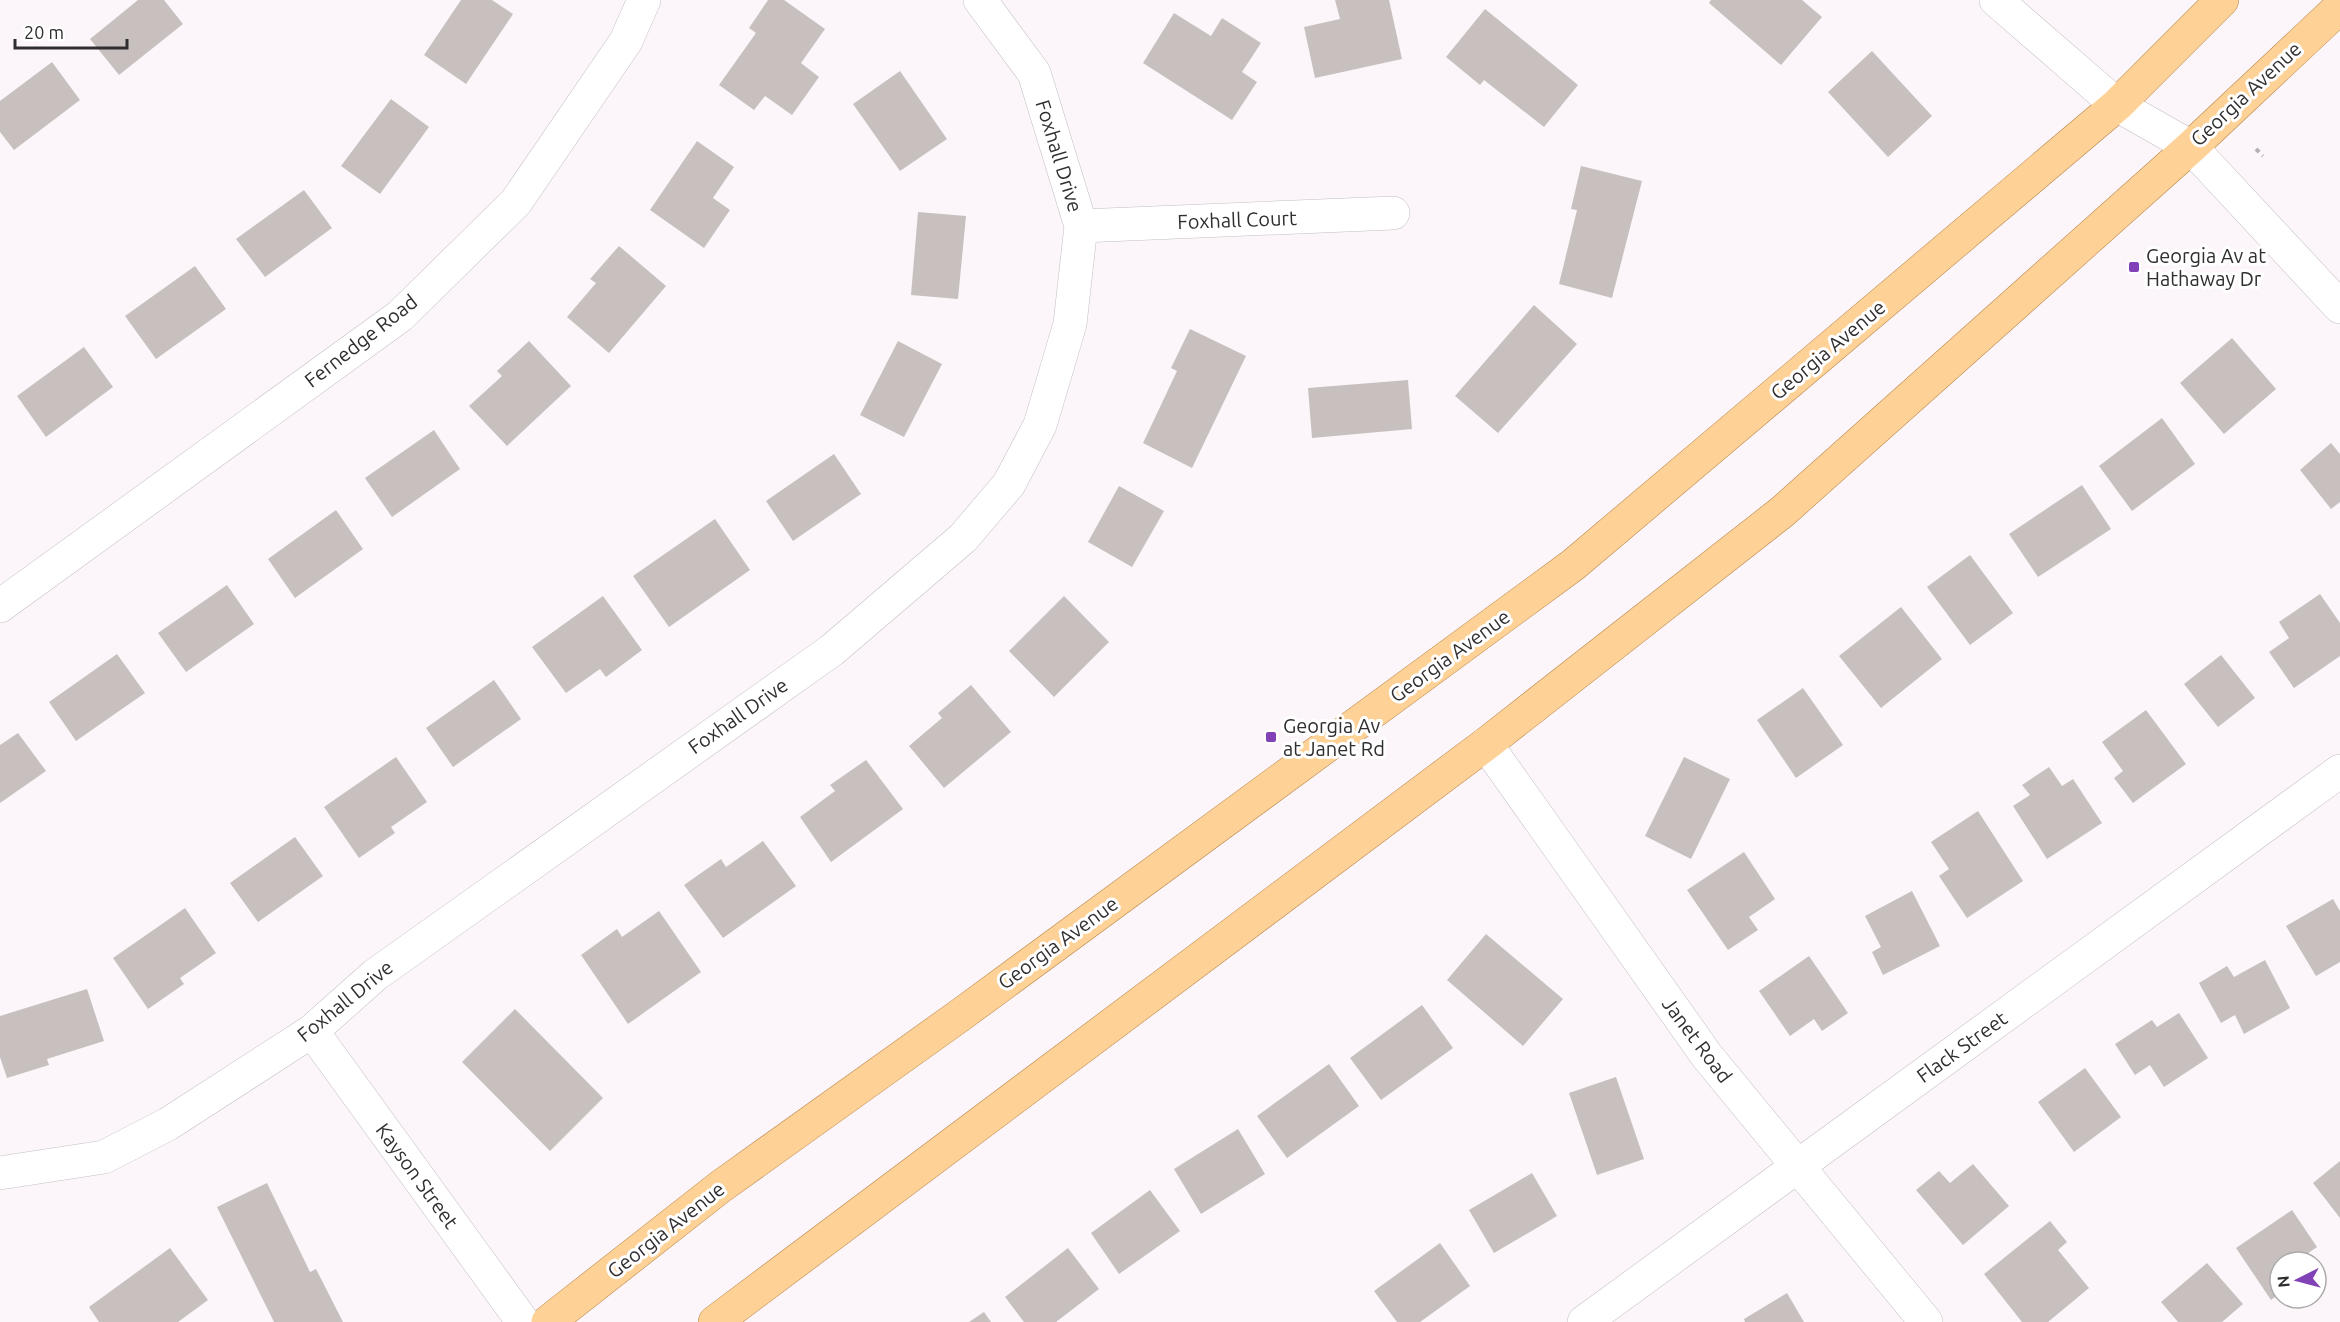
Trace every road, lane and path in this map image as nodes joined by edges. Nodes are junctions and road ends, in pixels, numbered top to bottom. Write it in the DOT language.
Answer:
graph roads {
  1 [pos="644,0"];
  2 [pos="980,0"];
  3 [pos="1996,0"];
  4 [pos="2222,0"];
  5 [pos="2340,7"];
  6 [pos="2117,105"];
  7 [pos="2190,147"];
  8 [pos="2256,149"];
  9 [pos="2263,156"];
  10 [pos="1393,213"];
  11 [pos="1081,226"];
  12 [pos="2340,307"];
  13 [pos="0,606"];
  14 [pos="1486,744"];
  15 [pos="2340,771"];
  16 [pos="312,1031"];
  17 [pos="1798,1167"];
  18 [pos="0,1173"];
  19 [pos="523,1322"];
  20 [pos="548,1322"];
  21 [pos="715,1322"];
  22 [pos="1584,1322"];
  23 [pos="1926,1322"];
  1 -- 13 [label="street, Fernedge Road"];
  2 -- 11 [label="street, Foxhall Drive"];
  3 -- 6 [label="street"];
  4 -- 6 [label="main road, Georgia Avenue"];
  5 -- 7 [label="main road, Georgia Avenue"];
  6 -- 7 [label="street"];
  6 -- 20 [label="main road, Georgia Avenue"];
  7 -- 12 [label="street"];
  7 -- 14 [label="main road, Georgia Avenue"];
  8 -- 9 [label="path"];
  10 -- 11 [label="street, Foxhall Court"];
  11 -- 16 [label="street, Foxhall Drive"];
  14 -- 17 [label="street, Janet Road"];
  14 -- 21 [label="main road, Georgia Avenue"];
  15 -- 17 [label="street, Flack Street"];
  16 -- 18 [label="street, Foxhall Drive"];
  16 -- 19 [label="street, Kayson Street"];
  17 -- 22 [label="street, Flack Street"];
  17 -- 23 [label="street, Janet Road"];
}
